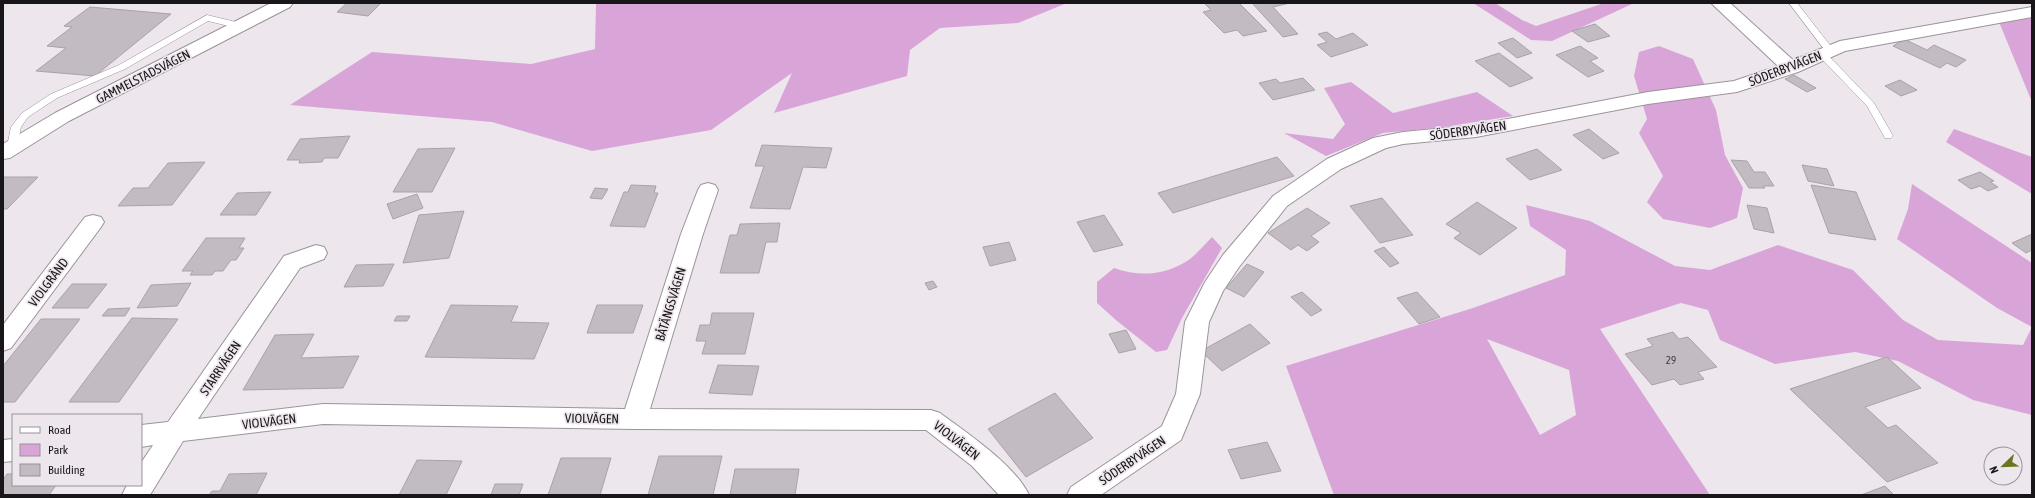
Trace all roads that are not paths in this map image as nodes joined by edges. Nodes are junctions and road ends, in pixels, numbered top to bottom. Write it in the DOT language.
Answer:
graph roads {
  1 [pos="284,3"];
  2 [pos="1720,3"];
  3 [pos="1793,3"];
  4 [pos="2032,12"];
  5 [pos="1826,52"];
  6 [pos="1791,68"];
  7 [pos="1888,136"];
  8 [pos="8,150"];
  9 [pos="708,190"];
  10 [pos="93,222"];
  11 [pos="316,253"];
  12 [pos="3,342"];
  13 [pos="634,419"];
  14 [pos="175,432"];
  15 [pos="142,436"];
  16 [pos="142,484"];
  17 [pos="141,486"];
  18 [pos="135,495"];
  19 [pos="1016,495"];
  20 [pos="1080,495"];
  1 -- 8 [label="street, GAMMELSTADSVÄGEN"];
  2 -- 6 [label="street"];
  3 -- 5 [label="lane"];
  4 -- 5 [label="street, SÖDERBYVÄGEN"];
  5 -- 6 [label="street, SÖDERBYVÄGEN"];
  5 -- 7 [label="lane"];
  6 -- 20 [label="street, SÖDERBYVÄGEN"];
  9 -- 13 [label="street, BÅTÄNGSVÄGEN"];
  10 -- 12 [label="street, VIOLGRÄND"];
  11 -- 14 [label="street, STARRVÄGEN"];
  13 -- 14 [label="street, VIOLVÄGEN"];
  13 -- 19 [label="street, VIOLVÄGEN"];
  14 -- 15 [label="street, VIOLVÄGEN"];
  14 -- 16 [label="street, STARRVÄGEN"];
  17 -- 18 [label="street, STARRVÄGEN"];
}
